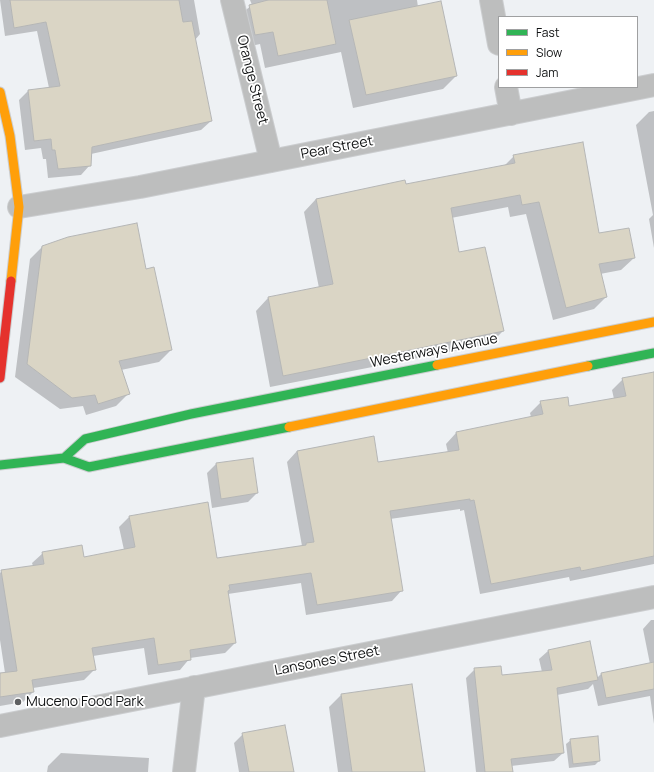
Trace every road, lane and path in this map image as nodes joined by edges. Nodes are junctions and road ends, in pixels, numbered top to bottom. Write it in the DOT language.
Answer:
graph roads {
  1 [pos="232,0"];
  2 [pos="491,0"];
  3 [pos="498,38"];
  4 [pos="654,85"];
  5 [pos="506,88"];
  6 [pos="0,92"];
  7 [pos="511,114"];
  8 [pos="272,161"];
  9 [pos="18,207"];
  10 [pos="654,322"];
  11 [pos="654,353"];
  12 [pos="0,378"];
  13 [pos="64,458"];
  14 [pos="0,465"];
  15 [pos="654,597"];
  16 [pos="194,687"];
  17 [pos="0,726"];
  18 [pos="184,772"];
  1 -- 8 [label="street, Orange Street"];
  2 -- 3 [label="street"];
  4 -- 7 [label="street, Pear Street"];
  5 -- 7 [label="street"];
  6 -- 9 [label="street"];
  7 -- 8 [label="street, Pear Street"];
  8 -- 9 [label="street, Pear Street"];
  9 -- 12 [label="street"];
  10 -- 13 [label="street, Westerways Avenue"];
  11 -- 13 [label="street"];
  13 -- 14 [label="street"];
  15 -- 16 [label="street, Lansones Street"];
  16 -- 17 [label="street, Lansones Street"];
  16 -- 18 [label="street"];
}
